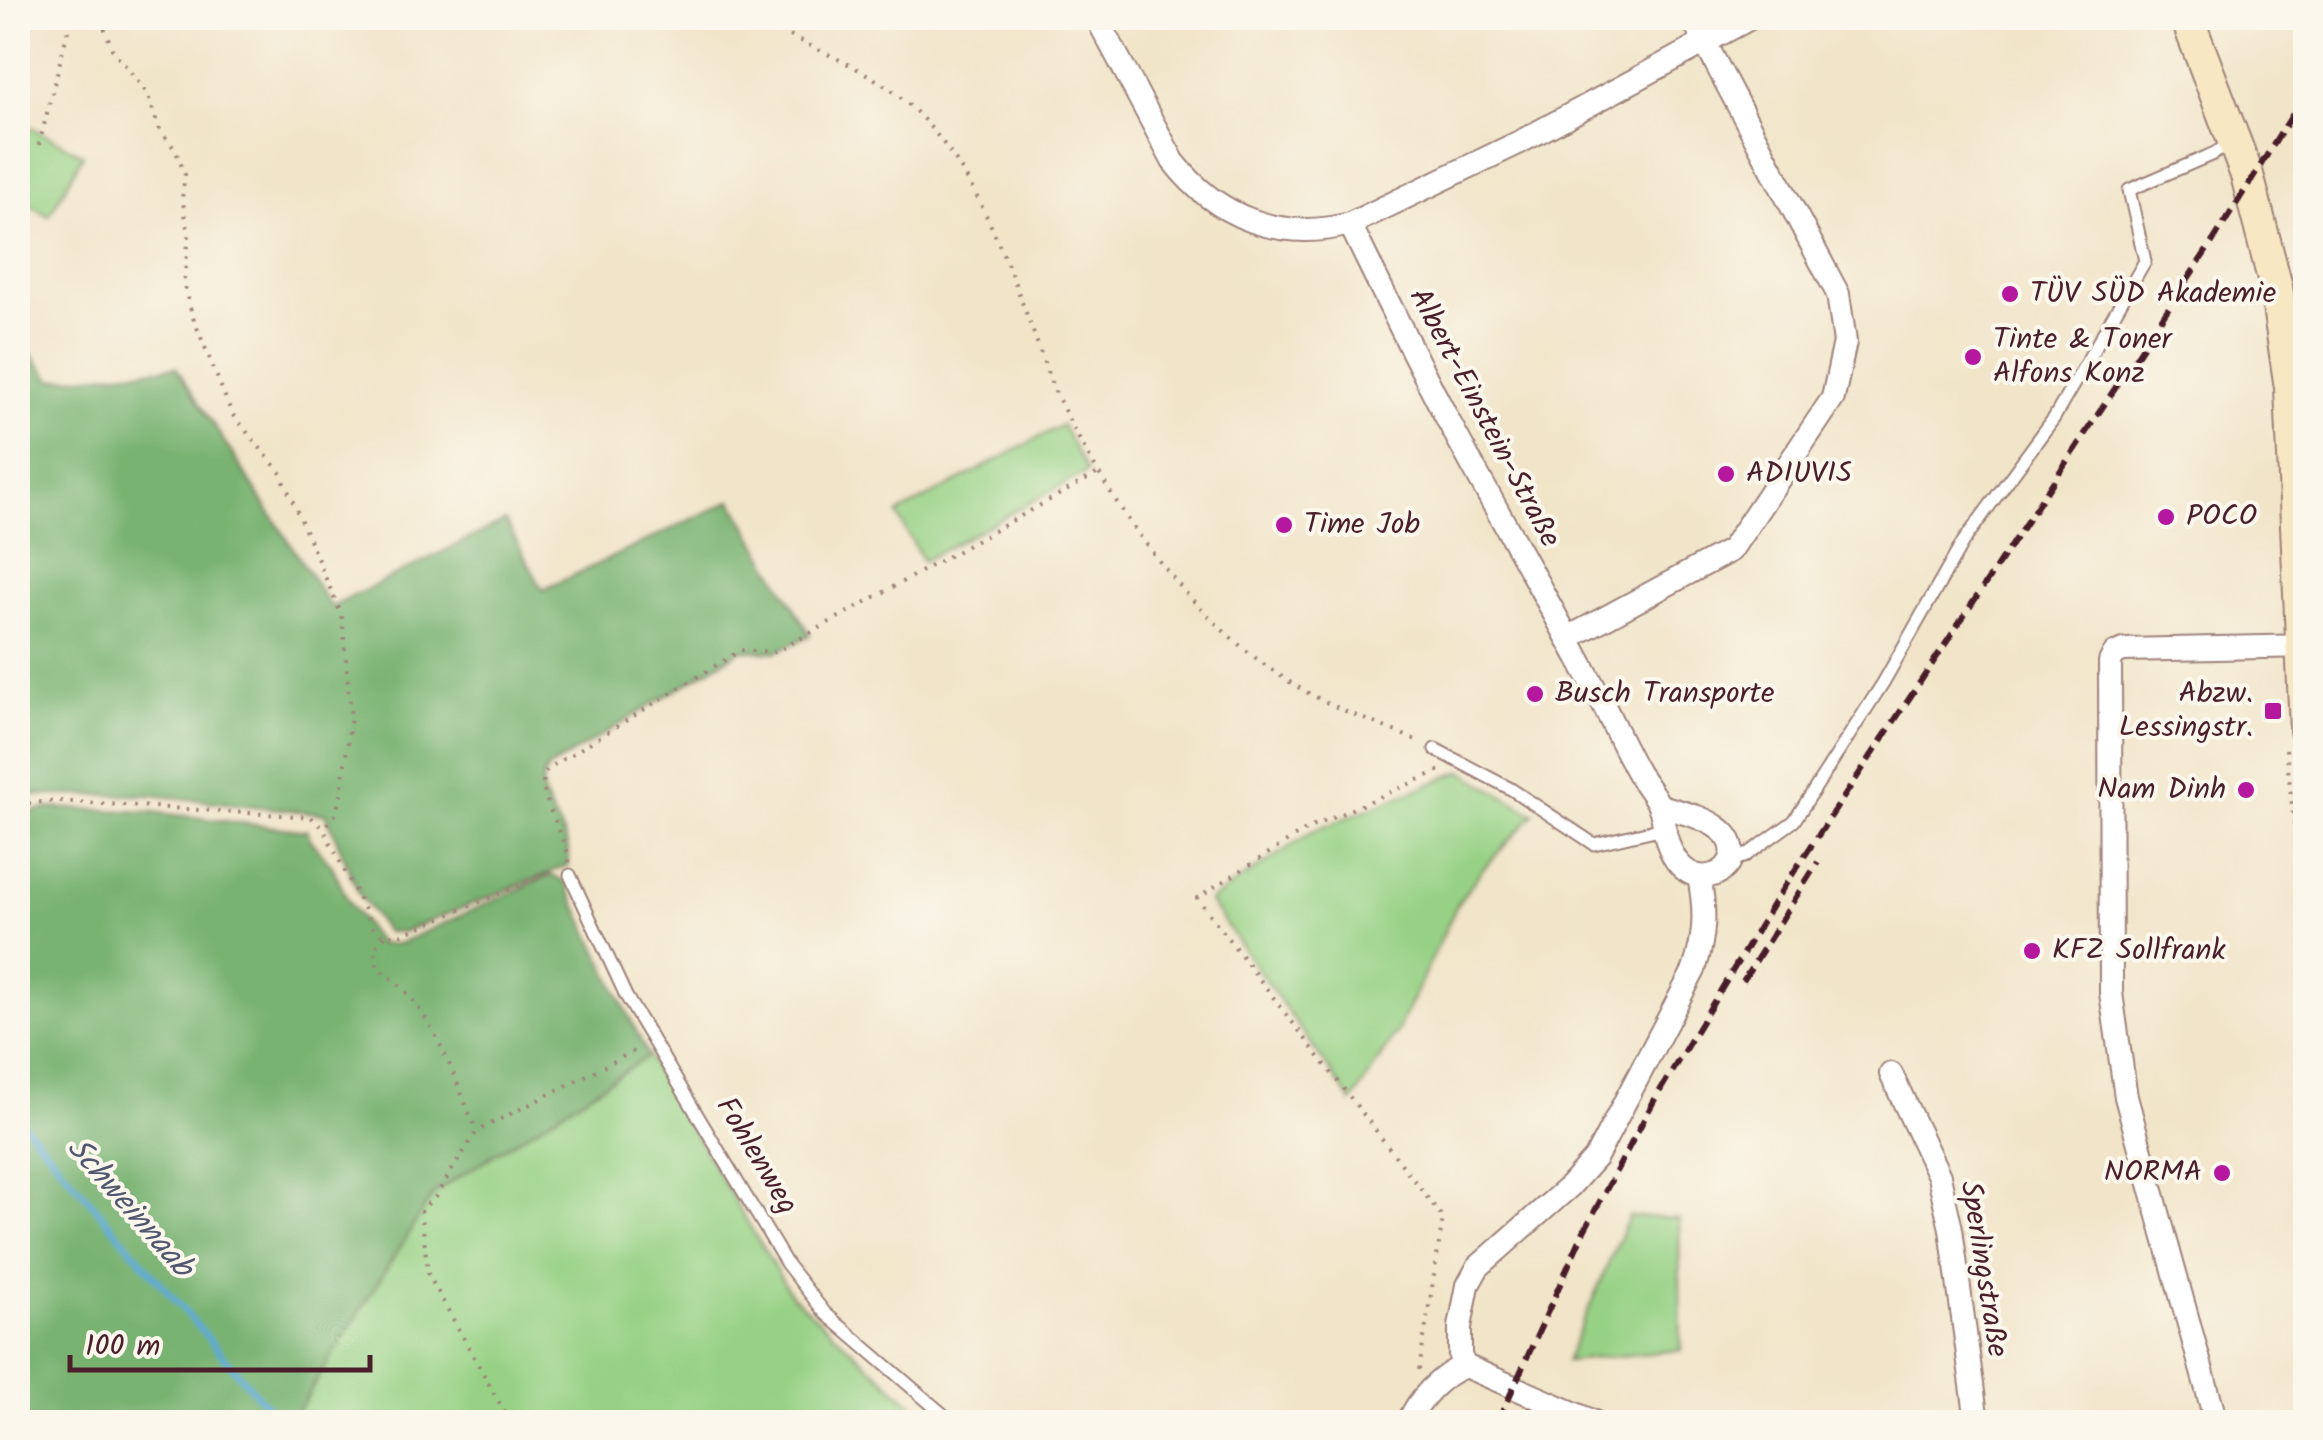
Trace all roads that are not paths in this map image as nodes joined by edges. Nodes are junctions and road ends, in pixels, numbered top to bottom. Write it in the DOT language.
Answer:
graph roads {
  1 [pos="1097,18"];
  2 [pos="1692,18"];
  3 [pos="1750,18"];
  4 [pos="2187,18"];
  5 [pos="1704,41"];
  6 [pos="2235,140"];
  7 [pos="1350,224"];
  8 [pos="1568,638"];
  9 [pos="2304,646"];
  10 [pos="2295,734"];
  11 [pos="1436,749"];
  12 [pos="1662,817"];
  13 [pos="1731,860"];
  14 [pos="570,874"];
  15 [pos="1699,877"];
  16 [pos="1892,1074"];
  17 [pos="1465,1366"];
  18 [pos="952,1422"];
  19 [pos="1409,1422"];
  20 [pos="1594,1422"];
  21 [pos="1977,1422"];
  22 [pos="2216,1422"];
  1 -- 7 [label="street"];
  2 -- 5 [label="street"];
  3 -- 5 [label="street"];
  4 -- 6 [label="main road"];
  5 -- 7 [label="street"];
  5 -- 8 [label="street"];
  6 -- 9 [label="main road"];
  6 -- 13 [label="lane"];
  7 -- 8 [label="street, Albert-Einstein-Straße"];
  8 -- 12 [label="street, Albert-Einstein-Straße"];
  9 -- 10 [label="main road"];
  9 -- 22 [label="street"];
  11 -- 12 [label="lane"];
  12 -- 13 [label="street"];
  12 -- 15 [label="street, Albert-Einstein-Straße"];
  13 -- 15 [label="street"];
  14 -- 18 [label="lane, Fohlenweg"];
  15 -- 17 [label="street"];
  16 -- 21 [label="street, Sperlingstraße"];
  17 -- 19 [label="street"];
  17 -- 20 [label="street"];
}
